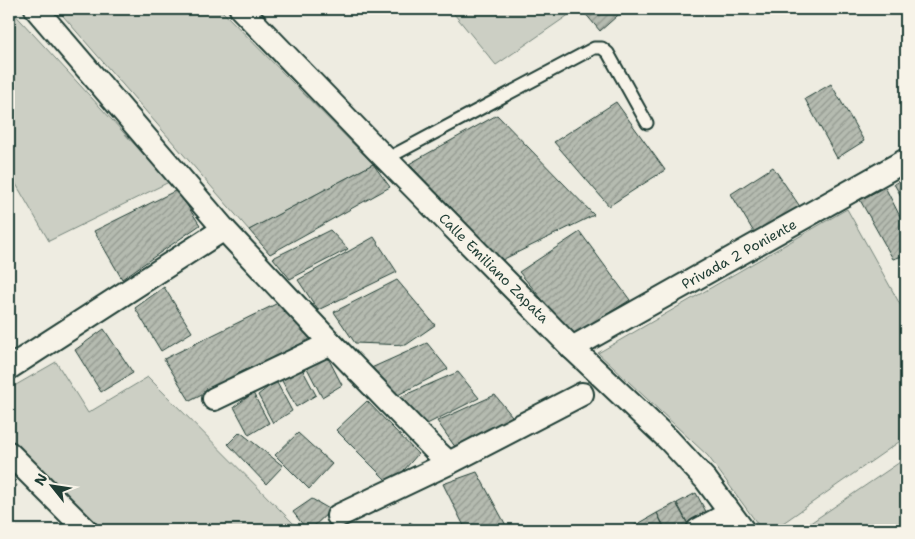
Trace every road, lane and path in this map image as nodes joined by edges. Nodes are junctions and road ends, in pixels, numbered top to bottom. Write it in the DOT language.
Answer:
graph roads {
  1 [pos="36,9"];
  2 [pos="241,9"];
  3 [pos="647,123"];
  4 [pos="386,159"];
  5 [pos="906,160"];
  6 [pos="224,229"];
  7 [pos="331,343"];
  8 [pos="572,348"];
  9 [pos="9,368"];
  10 [pos="582,394"];
  11 [pos="214,399"];
  12 [pos="9,453"];
  13 [pos="449,463"];
  14 [pos="338,516"];
  15 [pos="736,521"];
  16 [pos="86,530"];
  17 [pos="698,530"];
  1 -- 6 [label="street"];
  2 -- 4 [label="street, Calle Emiliano Zapata"];
  3 -- 4 [label="lane"];
  4 -- 8 [label="street, Calle Emiliano Zapata"];
  5 -- 8 [label="street, Privada 2 Poniente"];
  6 -- 7 [label="street"];
  6 -- 9 [label="street"];
  7 -- 11 [label="street"];
  7 -- 13 [label="street"];
  8 -- 15 [label="street, Calle Emiliano Zapata"];
  10 -- 13 [label="street"];
  12 -- 16 [label="street"];
  13 -- 14 [label="street"];
  15 -- 17 [label="street"];
}
